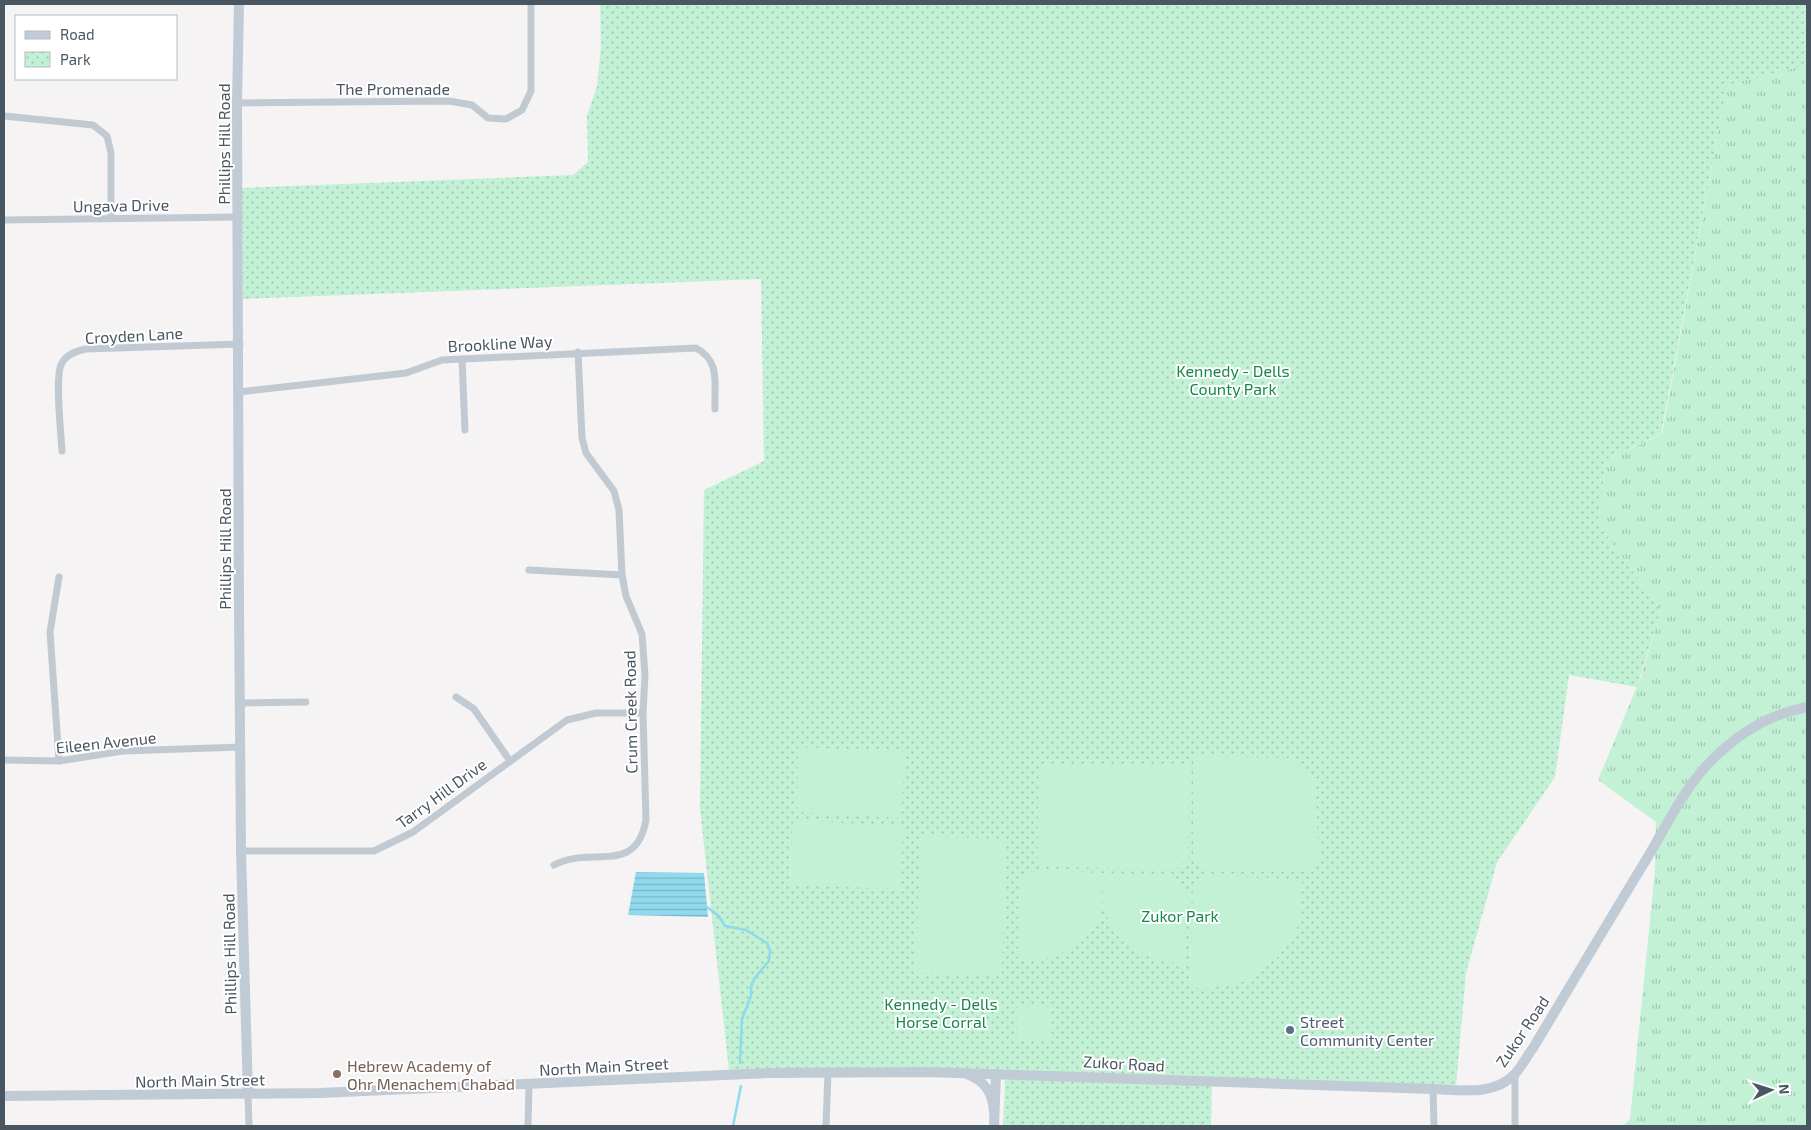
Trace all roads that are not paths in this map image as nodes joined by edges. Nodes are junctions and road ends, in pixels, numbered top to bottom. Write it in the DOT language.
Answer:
graph roads {
  1 [pos="239,4"];
  2 [pos="531,4"];
  3 [pos="237,103"];
  4 [pos="4,116"];
  5 [pos="239,217"];
  6 [pos="111,218"];
  7 [pos="4,220"];
  8 [pos="240,344"];
  9 [pos="578,352"];
  10 [pos="462,359"];
  11 [pos="239,392"];
  12 [pos="715,409"];
  13 [pos="464,430"];
  14 [pos="62,451"];
  15 [pos="529,570"];
  16 [pos="622,575"];
  17 [pos="59,577"];
  18 [pos="456,697"];
  19 [pos="306,702"];
  20 [pos="240,703"];
  21 [pos="1807,707"];
  22 [pos="643,713"];
  23 [pos="241,747"];
  24 [pos="4,760"];
  25 [pos="59,761"];
  26 [pos="510,761"];
  27 [pos="241,850"];
  28 [pos="554,865"];
  29 [pos="958,1072"];
  30 [pos="828,1073"];
  31 [pos="996,1074"];
  32 [pos="1515,1074"];
  33 [pos="529,1085"];
  34 [pos="1434,1089"];
  35 [pos="248,1094"];
  36 [pos="4,1096"];
  37 [pos="994,1112"];
  38 [pos="249,1126"];
  39 [pos="528,1126"];
  40 [pos="826,1126"];
  41 [pos="994,1126"];
  42 [pos="1434,1126"];
  43 [pos="1514,1126"];
  1 -- 3 [label="street, Phillips Hill Road"];
  2 -- 3 [label="street, The Promenade"];
  3 -- 5 [label="street, Phillips Hill Road"];
  4 -- 6 [label="street"];
  5 -- 6 [label="street, Ungava Drive"];
  5 -- 8 [label="street, Phillips Hill Road"];
  6 -- 7 [label="street, Ungava Drive"];
  8 -- 11 [label="street, Phillips Hill Road"];
  8 -- 14 [label="street, Croyden Lane"];
  9 -- 10 [label="street, Brookline Way"];
  9 -- 12 [label="street, Brookline Way"];
  9 -- 16 [label="street, Crum Creek Road"];
  10 -- 11 [label="street, Brookline Way"];
  10 -- 13 [label="street"];
  11 -- 20 [label="street, Phillips Hill Road"];
  15 -- 16 [label="street"];
  16 -- 22 [label="street, Crum Creek Road"];
  17 -- 25 [label="street"];
  18 -- 26 [label="street"];
  19 -- 20 [label="street"];
  20 -- 23 [label="street, Phillips Hill Road"];
  21 -- 32 [label="street, Zukor Road"];
  22 -- 26 [label="street, Tarry Hill Drive"];
  22 -- 28 [label="street, Crum Creek Road"];
  23 -- 25 [label="street, Eileen Avenue"];
  23 -- 27 [label="street, Phillips Hill Road"];
  24 -- 25 [label="street, Eileen Avenue"];
  26 -- 27 [label="street, Tarry Hill Drive"];
  27 -- 35 [label="street, Phillips Hill Road"];
  29 -- 30 [label="street, North Main Street"];
  29 -- 31 [label="street, North Main Street"];
  29 -- 37 [label="street"];
  30 -- 33 [label="street, North Main Street"];
  30 -- 40 [label="street"];
  31 -- 34 [label="street, Zukor Road"];
  31 -- 37 [label="street"];
  32 -- 34 [label="street, Zukor Road"];
  32 -- 43 [label="street"];
  33 -- 35 [label="street, North Main Street"];
  33 -- 39 [label="street"];
  34 -- 42 [label="street"];
  35 -- 36 [label="street, North Main Street"];
  35 -- 38 [label="street"];
  37 -- 41 [label="street"];
}
